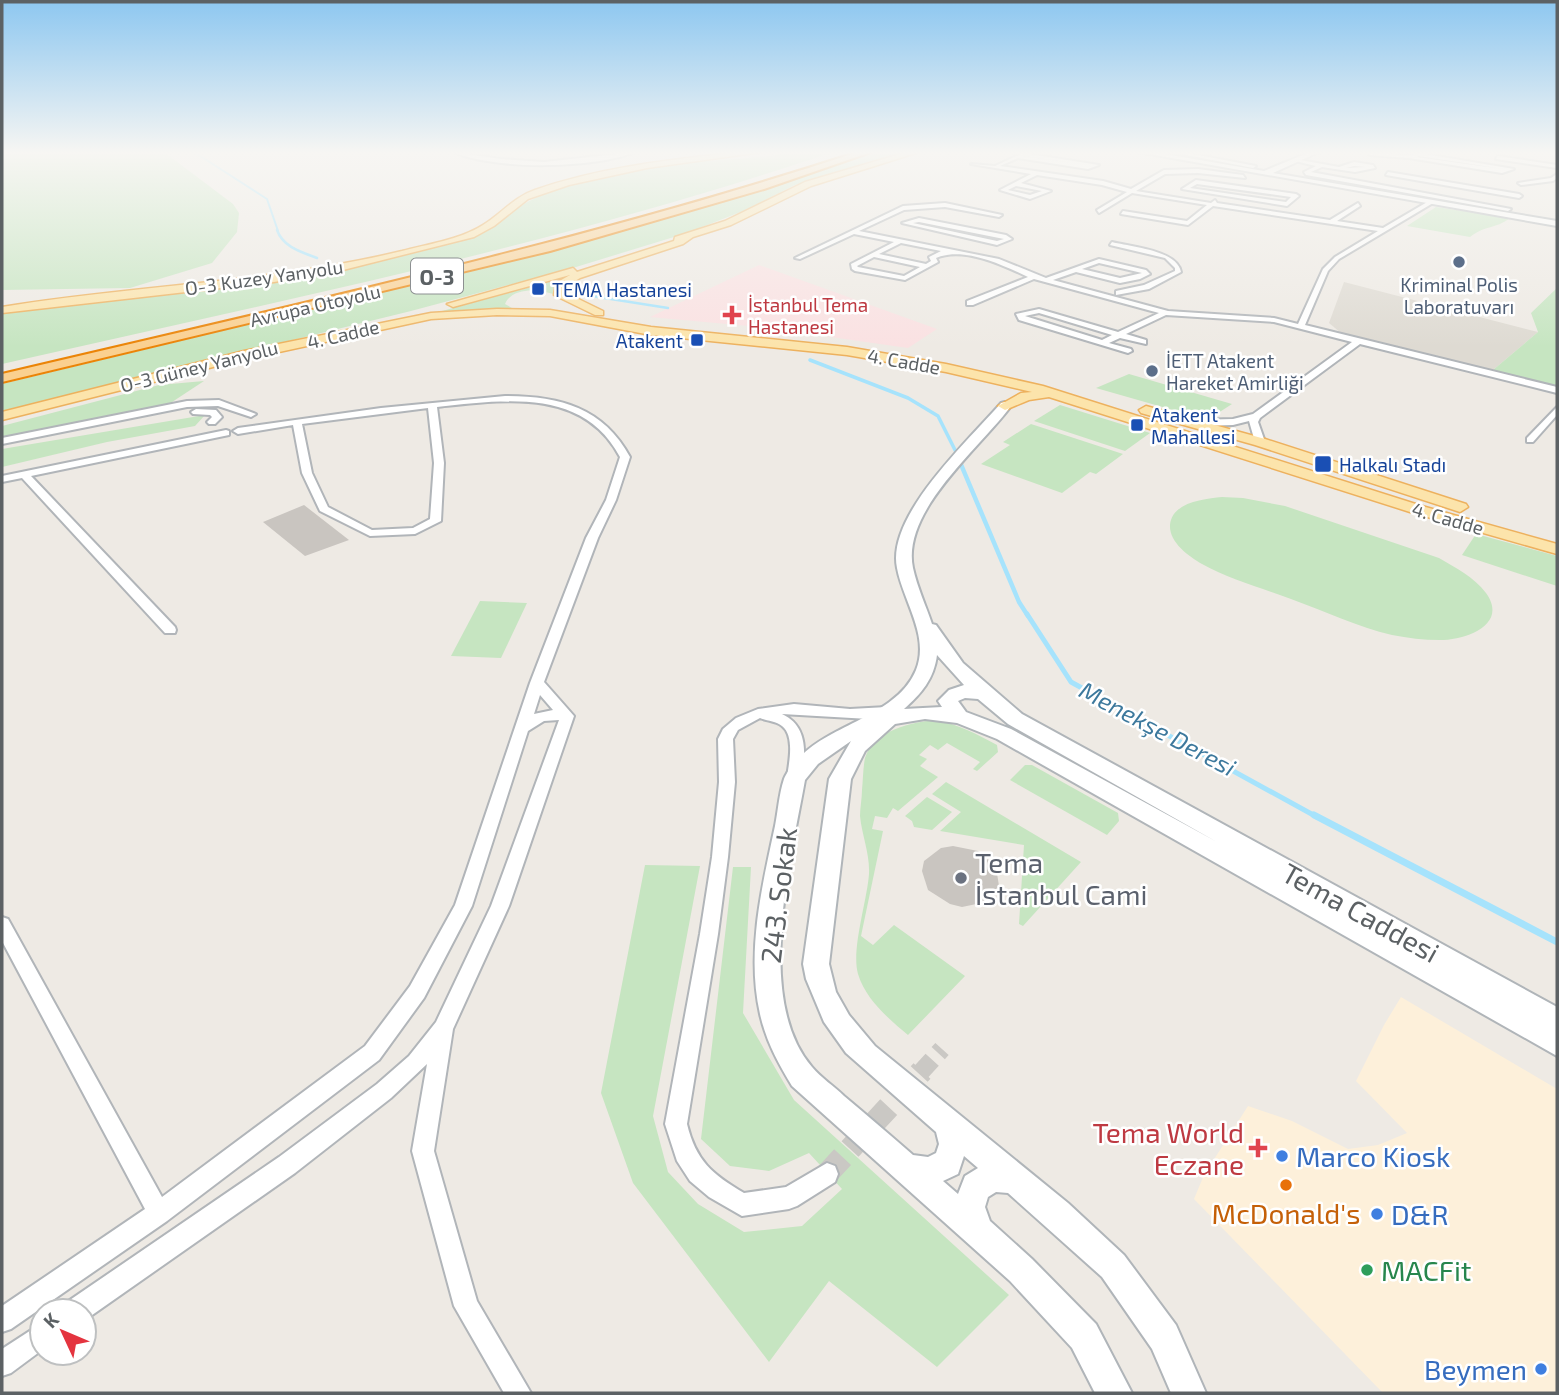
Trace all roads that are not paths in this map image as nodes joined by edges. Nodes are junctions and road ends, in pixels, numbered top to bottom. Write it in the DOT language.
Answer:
graph roads {
  1 [pos="500,217"];
  2 [pos="632,217"];
  3 [pos="655,217"];
  4 [pos="740,217"];
  5 [pos="888,217"];
  6 [pos="1150,217"];
  7 [pos="1183,217"];
  8 [pos="1299,217"];
  9 [pos="1339,217"];
  10 [pos="1404,217"];
  11 [pos="1522,217"];
  12 [pos="1194,219"];
  13 [pos="762,220"];
  14 [pos="1331,222"];
  15 [pos="1557,224"];
  16 [pos="1385,230"];
  17 [pos="854,232"];
  18 [pos="695,234"];
  19 [pos="950,234"];
  20 [pos="900,241"];
  21 [pos="1112,244"];
  22 [pos="924,246"];
  23 [pos="884,249"];
  24 [pos="948,250"];
  25 [pos="873,255"];
  26 [pos="798,258"];
  27 [pos="931,258"];
  28 [pos="863,260"];
  29 [pos="926,266"];
  30 [pos="1077,270"];
  31 [pos="916,272"];
  32 [pos="1034,277"];
  33 [pos="1136,279"];
  34 [pos="1046,280"];
  35 [pos="1150,285"];
  36 [pos="177,289"];
  37 [pos="29,294"];
  38 [pos="1100,296"];
  39 [pos="970,303"];
  40 [pos="2,310"];
  41 [pos="550,313"];
  42 [pos="597,313"];
  43 [pos="1164,313"];
  44 [pos="1211,326"];
  45 [pos="1301,326"];
  46 [pos="1120,334"];
  47 [pos="1358,341"];
  48 [pos="1143,342"];
  49 [pos="1102,343"];
  50 [pos="1128,351"];
  51 [pos="232,358"];
  52 [pos="2,369"];
  53 [pos="986,372"];
  54 [pos="2,378"];
  55 [pos="1016,383"];
  56 [pos="1557,390"];
  57 [pos="1065,397"];
  58 [pos="432,405"];
  59 [pos="1005,406"];
  60 [pos="1557,410"];
  61 [pos="253,415"];
  62 [pos="2,416"];
  63 [pos="1255,416"];
  64 [pos="333,417"];
  65 [pos="108,418"];
  66 [pos="297,422"];
  67 [pos="210,423"];
  68 [pos="1196,424"];
  69 [pos="99,430"];
  70 [pos="238,431"];
  71 [pos="226,433"];
  72 [pos="1179,436"];
  73 [pos="1530,440"];
  74 [pos="1260,442"];
  75 [pos="2,443"];
  76 [pos="151,447"];
  77 [pos="1244,456"];
  78 [pos="24,474"];
  79 [pos="2,479"];
  80 [pos="1557,534"];
  81 [pos="1557,549"];
  82 [pos="918,606"];
  83 [pos="170,630"];
  84 [pos="937,644"];
  85 [pos="537,683"];
  86 [pos="984,694"];
  87 [pos="891,715"];
  88 [pos="958,715"];
  89 [pos="568,716"];
  90 [pos="750,716"];
  91 [pos="523,728"];
  92 [pos="795,778"];
  93 [pos="2,924"];
  94 [pos="1557,1021"];
  95 [pos="443,1028"];
  96 [pos="1557,1043"];
  97 [pos="948,1123"];
  98 [pos="909,1170"];
  99 [pos="827,1174"];
  100 [pos="1015,1179"];
  101 [pos="159,1213"];
  102 [pos="976,1229"];
  103 [pos="96,1297"];
  104 [pos="2,1320"];
  105 [pos="28,1345"];
  106 [pos="2,1364"];
  107 [pos="518,1393"];
  108 [pos="1114,1393"];
  109 [pos="1189,1393"];
  1 -- 36 [label="main road, O-3 Kuzey Yanyolu"];
  2 -- 52 [label="highway, Avrupa Otoyolu / O-3"];
  3 -- 54 [label="highway, Avrupa Otoyolu / O-3"];
  4 -- 18 [label="main road, O-3 Güney Yanyolu"];
  5 -- 17 [label="street"];
  6 -- 12 [label="street"];
  7 -- 12 [label="street"];
  8 -- 14 [label="street"];
  9 -- 14 [label="street"];
  10 -- 16 [label="street"];
  11 -- 15 [label="street"];
  13 -- 18 [label="main road"];
  14 -- 16 [label="street"];
  16 -- 45 [label="street"];
  17 -- 20 [label="street"];
  17 -- 26 [label="street"];
  18 -- 42 [label="main road, 4. Cadde"];
  18 -- 51 [label="main road, O-3 Güney Yanyolu"];
  19 -- 19 [label="street"];
  19 -- 22 [label="street"];
  20 -- 22 [label="street"];
  20 -- 23 [label="street"];
  21 -- 35 [label="street"];
  22 -- 24 [label="street"];
  23 -- 25 [label="street"];
  23 -- 27 [label="street"];
  24 -- 27 [label="street"];
  24 -- 32 [label="street"];
  25 -- 28 [label="street"];
  25 -- 29 [label="street"];
  27 -- 29 [label="street"];
  28 -- 31 [label="street"];
  28 -- 31 [label="street"];
  29 -- 31 [label="street"];
  30 -- 33 [label="street"];
  30 -- 33 [label="street"];
  30 -- 34 [label="street"];
  32 -- 34 [label="street"];
  32 -- 39 [label="street"];
  33 -- 35 [label="street"];
  34 -- 38 [label="street"];
  35 -- 38 [label="street"];
  36 -- 37 [label="main road"];
  36 -- 40 [label="main road, O-3 Kuzey Yanyolu"];
  38 -- 43 [label="street"];
  41 -- 42 [label="main road"];
  41 -- 51 [label="main road, 4. Cadde"];
  41 -- 53 [label="main road, 4. Cadde"];
  42 -- 53 [label="main road, 4. Cadde"];
  43 -- 44 [label="street"];
  43 -- 45 [label="street"];
  43 -- 46 [label="street"];
  45 -- 47 [label="street"];
  46 -- 48 [label="street"];
  46 -- 49 [label="street"];
  46 -- 49 [label="street"];
  47 -- 56 [label="street"];
  47 -- 63 [label="street"];
  49 -- 50 [label="street"];
  51 -- 62 [label="main road, O-3 Güney Yanyolu"];
  53 -- 55 [label="main road, 4. Cadde"];
  53 -- 59 [label="main road"];
  53 -- 68 [label="main road, 4. Cadde"];
  55 -- 57 [label="main road, 4. Cadde"];
  55 -- 59 [label="main road"];
  57 -- 59 [label="main road"];
  57 -- 72 [label="main road, 4. Cadde"];
  58 -- 64 [label="street"];
  58 -- 66 [label="street"];
  58 -- 85 [label="street"];
  59 -- 82 [label="street, 243. Sokak"];
  60 -- 73 [label="street"];
  61 -- 64 [label="street"];
  61 -- 65 [label="street"];
  61 -- 67 [label="street"];
  61 -- 70 [label="street"];
  63 -- 68 [label="street"];
  63 -- 74 [label="street"];
  64 -- 66 [label="street"];
  65 -- 69 [label="street"];
  65 -- 75 [label="street"];
  66 -- 70 [label="street"];
  67 -- 69 [label="street"];
  67 -- 71 [label="street"];
  67 -- 76 [label="street"];
  68 -- 72 [label="main road"];
  68 -- 74 [label="main road, 4. Cadde"];
  69 -- 75 [label="street"];
  70 -- 71 [label="street"];
  71 -- 76 [label="street"];
  72 -- 77 [label="main road, 4. Cadde"];
  74 -- 77 [label="main road"];
  74 -- 80 [label="main road, 4. Cadde"];
  76 -- 78 [label="street"];
  77 -- 81 [label="main road, 4. Cadde"];
  78 -- 79 [label="street"];
  78 -- 83 [label="street"];
  82 -- 84 [label="street, Tema Caddesi"];
  82 -- 87 [label="street, 243. Sokak"];
  84 -- 86 [label="street, Tema Caddesi"];
  84 -- 87 [label="street, 243. Sokak"];
  85 -- 89 [label="street"];
  85 -- 91 [label="street"];
  86 -- 88 [label="street"];
  86 -- 94 [label="street, Tema Caddesi"];
  87 -- 88 [label="street"];
  87 -- 90 [label="street"];
  87 -- 92 [label="street, 243. Sokak"];
  87 -- 97 [label="street, 243. Sokak"];
  88 -- 96 [label="street"];
  89 -- 91 [label="street"];
  89 -- 95 [label="street"];
  90 -- 92 [label="street"];
  90 -- 99 [label="street"];
  91 -- 101 [label="street"];
  92 -- 98 [label="street, 243. Sokak"];
  93 -- 101 [label="street"];
  95 -- 103 [label="street"];
  95 -- 107 [label="street"];
  97 -- 98 [label="street"];
  97 -- 100 [label="street, 243. Sokak"];
  98 -- 102 [label="street, 243. Sokak"];
  100 -- 102 [label="street"];
  100 -- 109 [label="street, 243. Sokak"];
  101 -- 104 [label="street"];
  102 -- 108 [label="street, 243. Sokak"];
  105 -- 106 [label="street"];
}
